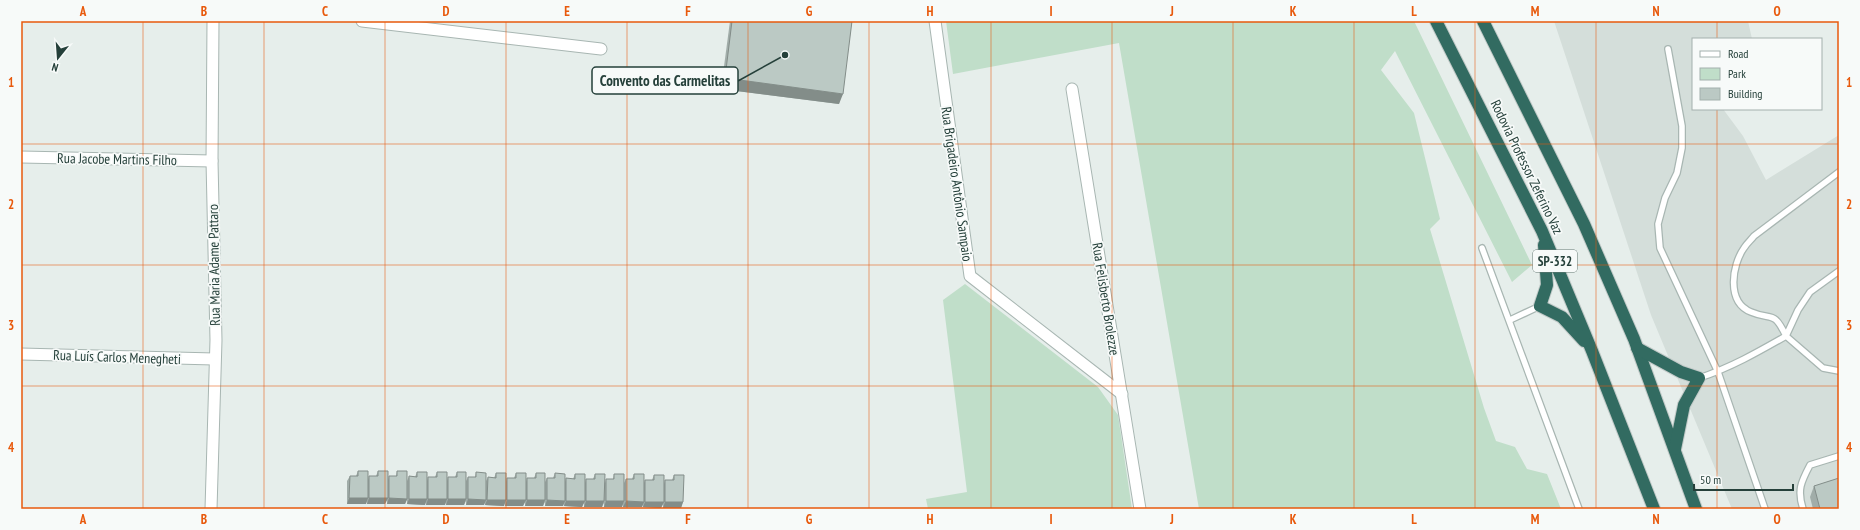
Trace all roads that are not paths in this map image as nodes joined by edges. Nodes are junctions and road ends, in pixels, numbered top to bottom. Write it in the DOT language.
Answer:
graph roads {
  1 [pos="213,21"];
  2 [pos="362,21"];
  3 [pos="935,21"];
  4 [pos="1436,21"];
  5 [pos="1483,21"];
  6 [pos="601,48"];
  7 [pos="1668,49"];
  8 [pos="1072,89"];
  9 [pos="21,157"];
  10 [pos="212,161"];
  11 [pos="1839,172"];
  12 [pos="1542,231"];
  13 [pos="1482,248"];
  14 [pos="1839,271"];
  15 [pos="1540,306"];
  16 [pos="1510,320"];
  17 [pos="1786,336"];
  18 [pos="1637,348"];
  19 [pos="1592,351"];
  20 [pos="21,354"];
  21 [pos="214,360"];
  22 [pos="1839,371"];
  23 [pos="1718,372"];
  24 [pos="1699,378"];
  25 [pos="1122,394"];
  26 [pos="1675,451"];
  27 [pos="1839,456"];
  28 [pos="211,509"];
  29 [pos="1140,509"];
  30 [pos="1579,509"];
  31 [pos="1654,509"];
  32 [pos="1696,509"];
  33 [pos="1765,509"];
  34 [pos="1803,509"];
  1 -- 10 [label="street, Rua Maria Adame Pattaro"];
  2 -- 6 [label="street"];
  3 -- 25 [label="street, Rua Brigadeiro Antônio Sampaio"];
  4 -- 12 [label="highway, Rodovia Professor Zeferino Vaz / SP-332"];
  5 -- 18 [label="highway, Rodovia Professor Zeferino Vaz / SP-332"];
  7 -- 23 [label="lane"];
  8 -- 25 [label="street, Rua Felisberto Brolezze"];
  9 -- 10 [label="street, Rua Jacobe Martins Filho"];
  10 -- 21 [label="street, Rua Maria Adame Pattaro"];
  11 -- 17 [label="lane"];
  12 -- 15 [label="highway"];
  12 -- 19 [label="highway, Rodovia Professor Zeferino Vaz / SP-332"];
  13 -- 16 [label="lane"];
  14 -- 17 [label="lane"];
  15 -- 16 [label="lane"];
  15 -- 19 [label="highway"];
  16 -- 30 [label="lane"];
  17 -- 22 [label="lane"];
  17 -- 23 [label="lane"];
  18 -- 24 [label="highway"];
  18 -- 26 [label="highway, Rodovia Professor Zeferino Vaz / SP-332"];
  19 -- 31 [label="highway, Rodovia Professor Zeferino Vaz / SP-332"];
  20 -- 21 [label="street, Rua Luís Carlos Menegheti"];
  21 -- 28 [label="street, Rua Maria Adame Pattaro"];
  23 -- 24 [label="lane"];
  23 -- 33 [label="lane"];
  24 -- 26 [label="highway"];
  25 -- 29 [label="street, Rua Felisberto Brolezze"];
  26 -- 32 [label="highway, Rodovia Professor Zeferino Vaz / SP-332"];
  27 -- 34 [label="lane"];
}
